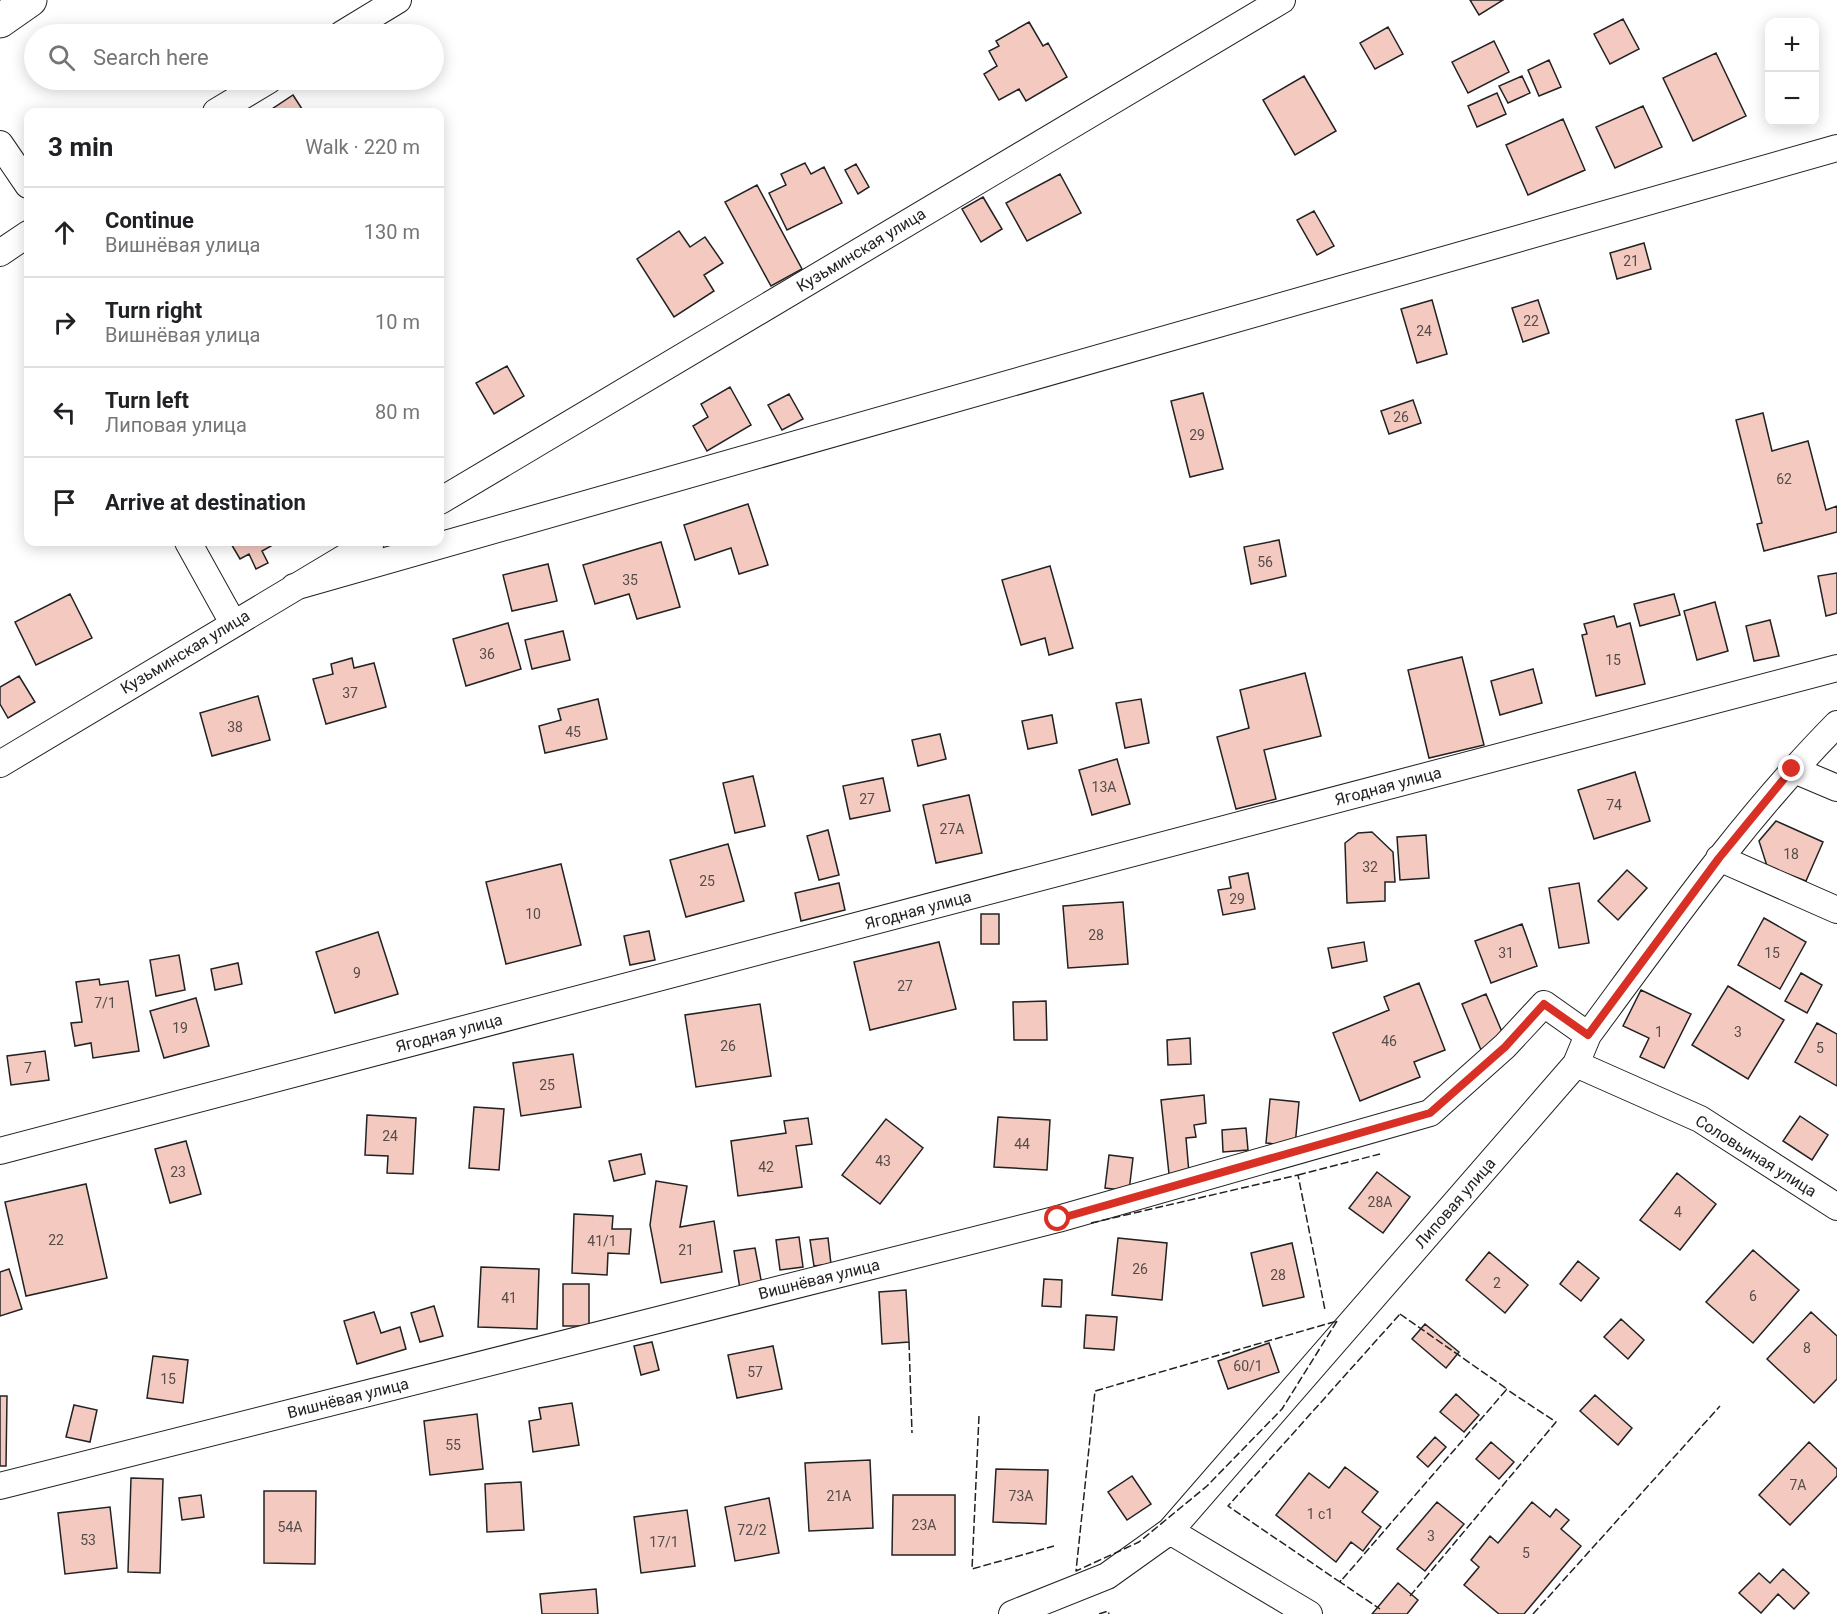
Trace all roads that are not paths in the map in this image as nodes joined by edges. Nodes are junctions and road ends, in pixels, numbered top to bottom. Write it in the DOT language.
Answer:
graph roads {
  1 [pos="30,0"];
  2 [pos="398,0"];
  3 [pos="1282,0"];
  4 [pos="0,21"];
  5 [pos="358,24"];
  6 [pos="252,90"];
  7 [pos="223,108"];
  8 [pos="0,144"];
  9 [pos="1837,148"];
  10 [pos="24,179"];
  11 [pos="24,242"];
  12 [pos="0,253"];
  13 [pos="444,499"];
  14 [pos="444,544"];
  15 [pos="190,546"];
  16 [pos="364,546"];
  17 [pos="438,546"];
  18 [pos="294,587"];
  19 [pos="233,623"];
  20 [pos="1837,668"];
  21 [pos="1837,723"];
  22 [pos="0,764"];
  23 [pos="1792,769"];
  24 [pos="1837,788"];
  25 [pos="1719,858"];
  26 [pos="1837,910"];
  27 [pos="1588,1035"];
  28 [pos="1576,1064"];
  29 [pos="0,1151"];
  30 [pos="1837,1207"];
  31 [pos="0,1486"];
  32 [pos="1170,1531"];
  33 [pos="1012,1614"];
  34 [pos="1309,1614"];
  1 -- 4 [label="street"];
  2 -- 5 [label="street"];
  3 -- 13 [label="street, Кузьминская улица"];
  6 -- 7 [label="street"];
  8 -- 10 [label="street"];
  9 -- 14 [label="street"];
  11 -- 12 [label="street"];
  15 -- 19 [label="street"];
  16 -- 18 [label="street, Кузьминская улица"];
  17 -- 18 [label="street"];
  18 -- 19 [label="street, Кузьминская улица"];
  19 -- 22 [label="street, Кузьминская улица"];
  20 -- 29 [label="street, Ягодная улица"];
  21 -- 23 [label="street, Липовая улица"];
  23 -- 24 [label="street"];
  23 -- 25 [label="street, Липовая улица"];
  25 -- 26 [label="street"];
  25 -- 27 [label="street, Липовая улица"];
  27 -- 28 [label="street, Липовая улица"];
  27 -- 31 [label="street, Вишнёвая улица"];
  28 -- 30 [label="street, Соловьиная улица"];
  28 -- 32 [label="street, Липовая улица"];
  32 -- 33 [label="street, Липовая улица"];
  32 -- 34 [label="street"];
}
